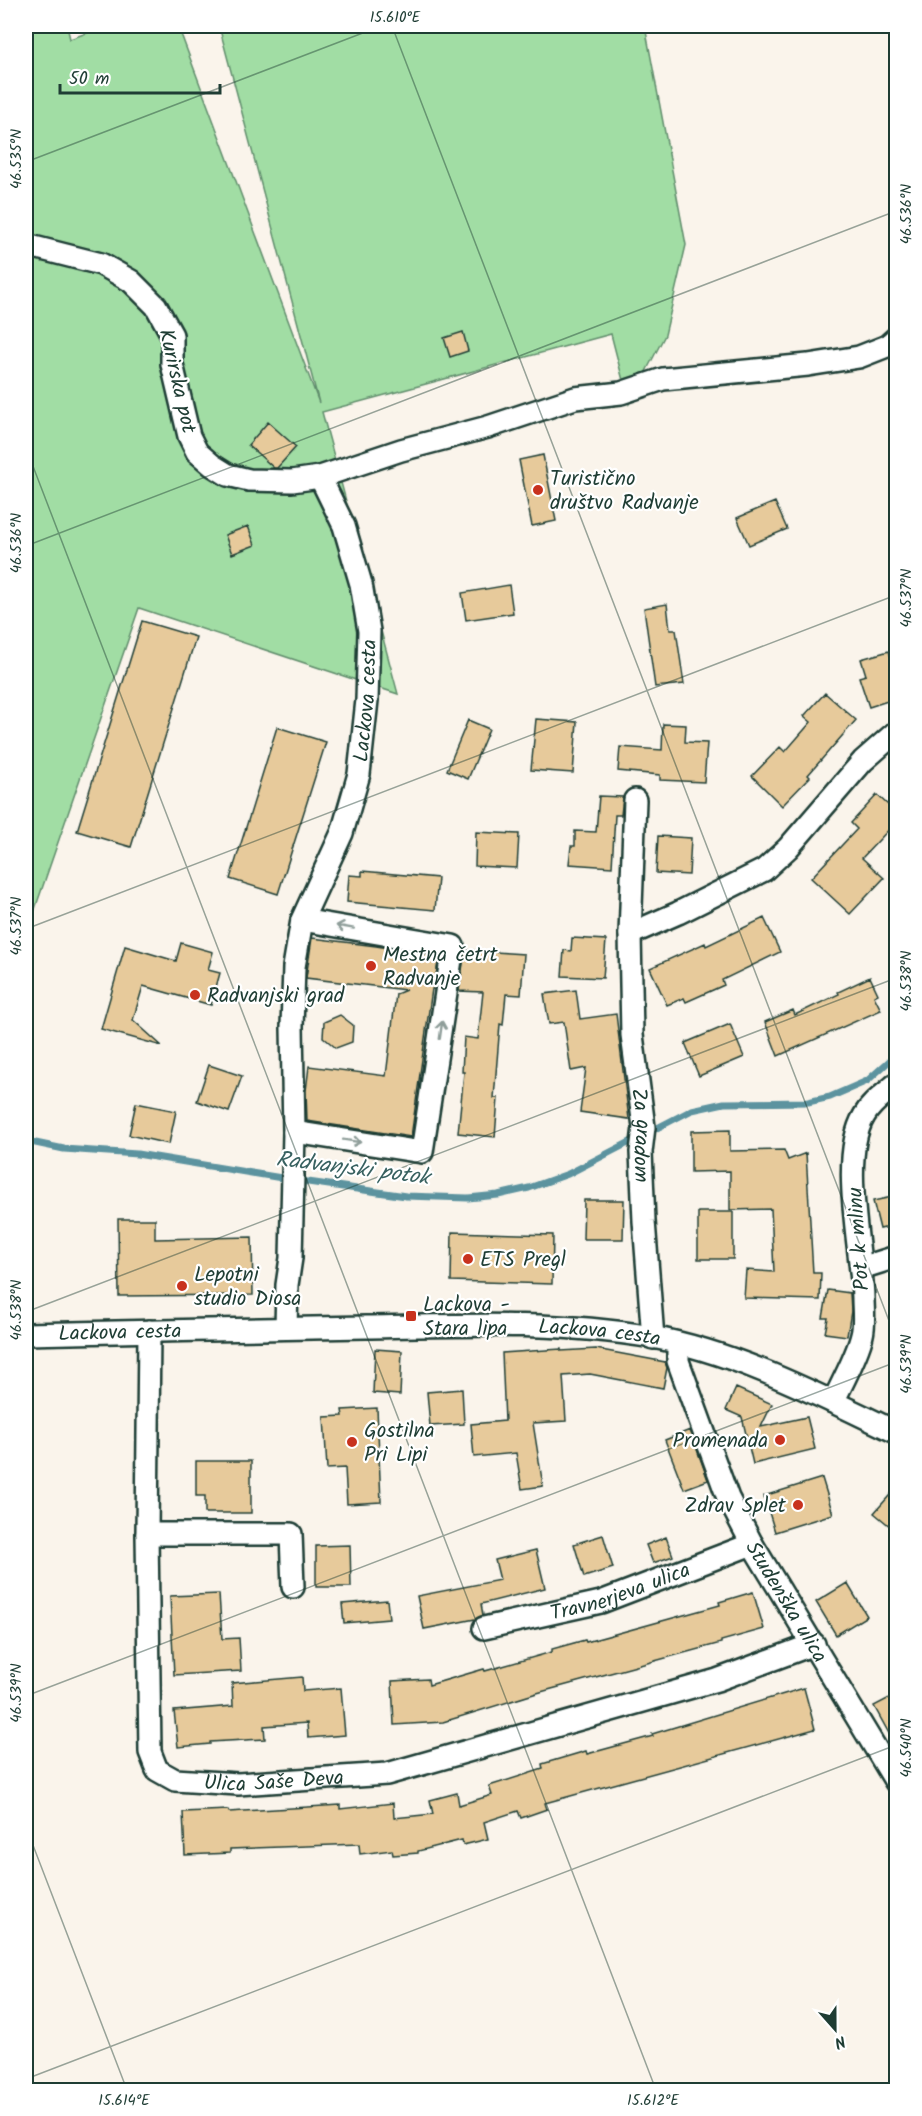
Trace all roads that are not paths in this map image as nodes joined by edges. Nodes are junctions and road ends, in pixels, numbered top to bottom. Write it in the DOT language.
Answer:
graph roads {
  1 [pos="26,245"];
  2 [pos="897,338"];
  3 [pos="320,477"];
  4 [pos="897,732"];
  5 [pos="635,800"];
  6 [pos="302,920"];
  7 [pos="630,934"];
  8 [pos="897,1084"];
  9 [pos="294,1132"];
  10 [pos="897,1257"];
  11 [pos="861,1268"];
  12 [pos="286,1328"];
  13 [pos="149,1331"];
  14 [pos="26,1334"];
  15 [pos="653,1338"];
  16 [pos="678,1344"];
  17 [pos="833,1402"];
  18 [pos="897,1432"];
  19 [pos="147,1534"];
  20 [pos="752,1544"];
  21 [pos="293,1587"];
  22 [pos="484,1628"];
  23 [pos="814,1644"];
  24 [pos="897,1782"];
  1 -- 3 [label="street, Kurirska pot"];
  2 -- 3 [label="street, Kurirska pot"];
  3 -- 6 [label="street, Lackova cesta"];
  4 -- 7 [label="street"];
  5 -- 7 [label="street, Za gradom"];
  6 -- 9 [label="street, Lackova cesta"];
  9 -- 6 [label="street, one-way"];
  7 -- 15 [label="street, Za gradom"];
  8 -- 11 [label="street, Pot k mlinu"];
  9 -- 12 [label="street, Lackova cesta"];
  10 -- 11 [label="street"];
  11 -- 17 [label="street, Pot k mlinu"];
  12 -- 13 [label="street, Lackova cesta"];
  12 -- 15 [label="street, Lackova cesta"];
  13 -- 14 [label="street, Lackova cesta"];
  13 -- 19 [label="street, Ulica Saše Deva"];
  15 -- 16 [label="street, Lackova cesta"];
  16 -- 17 [label="street, Lackova cesta"];
  16 -- 20 [label="street, Studenška ulica"];
  17 -- 18 [label="street, Lackova cesta"];
  19 -- 21 [label="street"];
  19 -- 23 [label="street, Ulica Saše Deva"];
  20 -- 22 [label="street, Travnerjeva ulica"];
  20 -- 23 [label="street, Studenška ulica"];
  23 -- 24 [label="street, Studenška ulica"];
}
